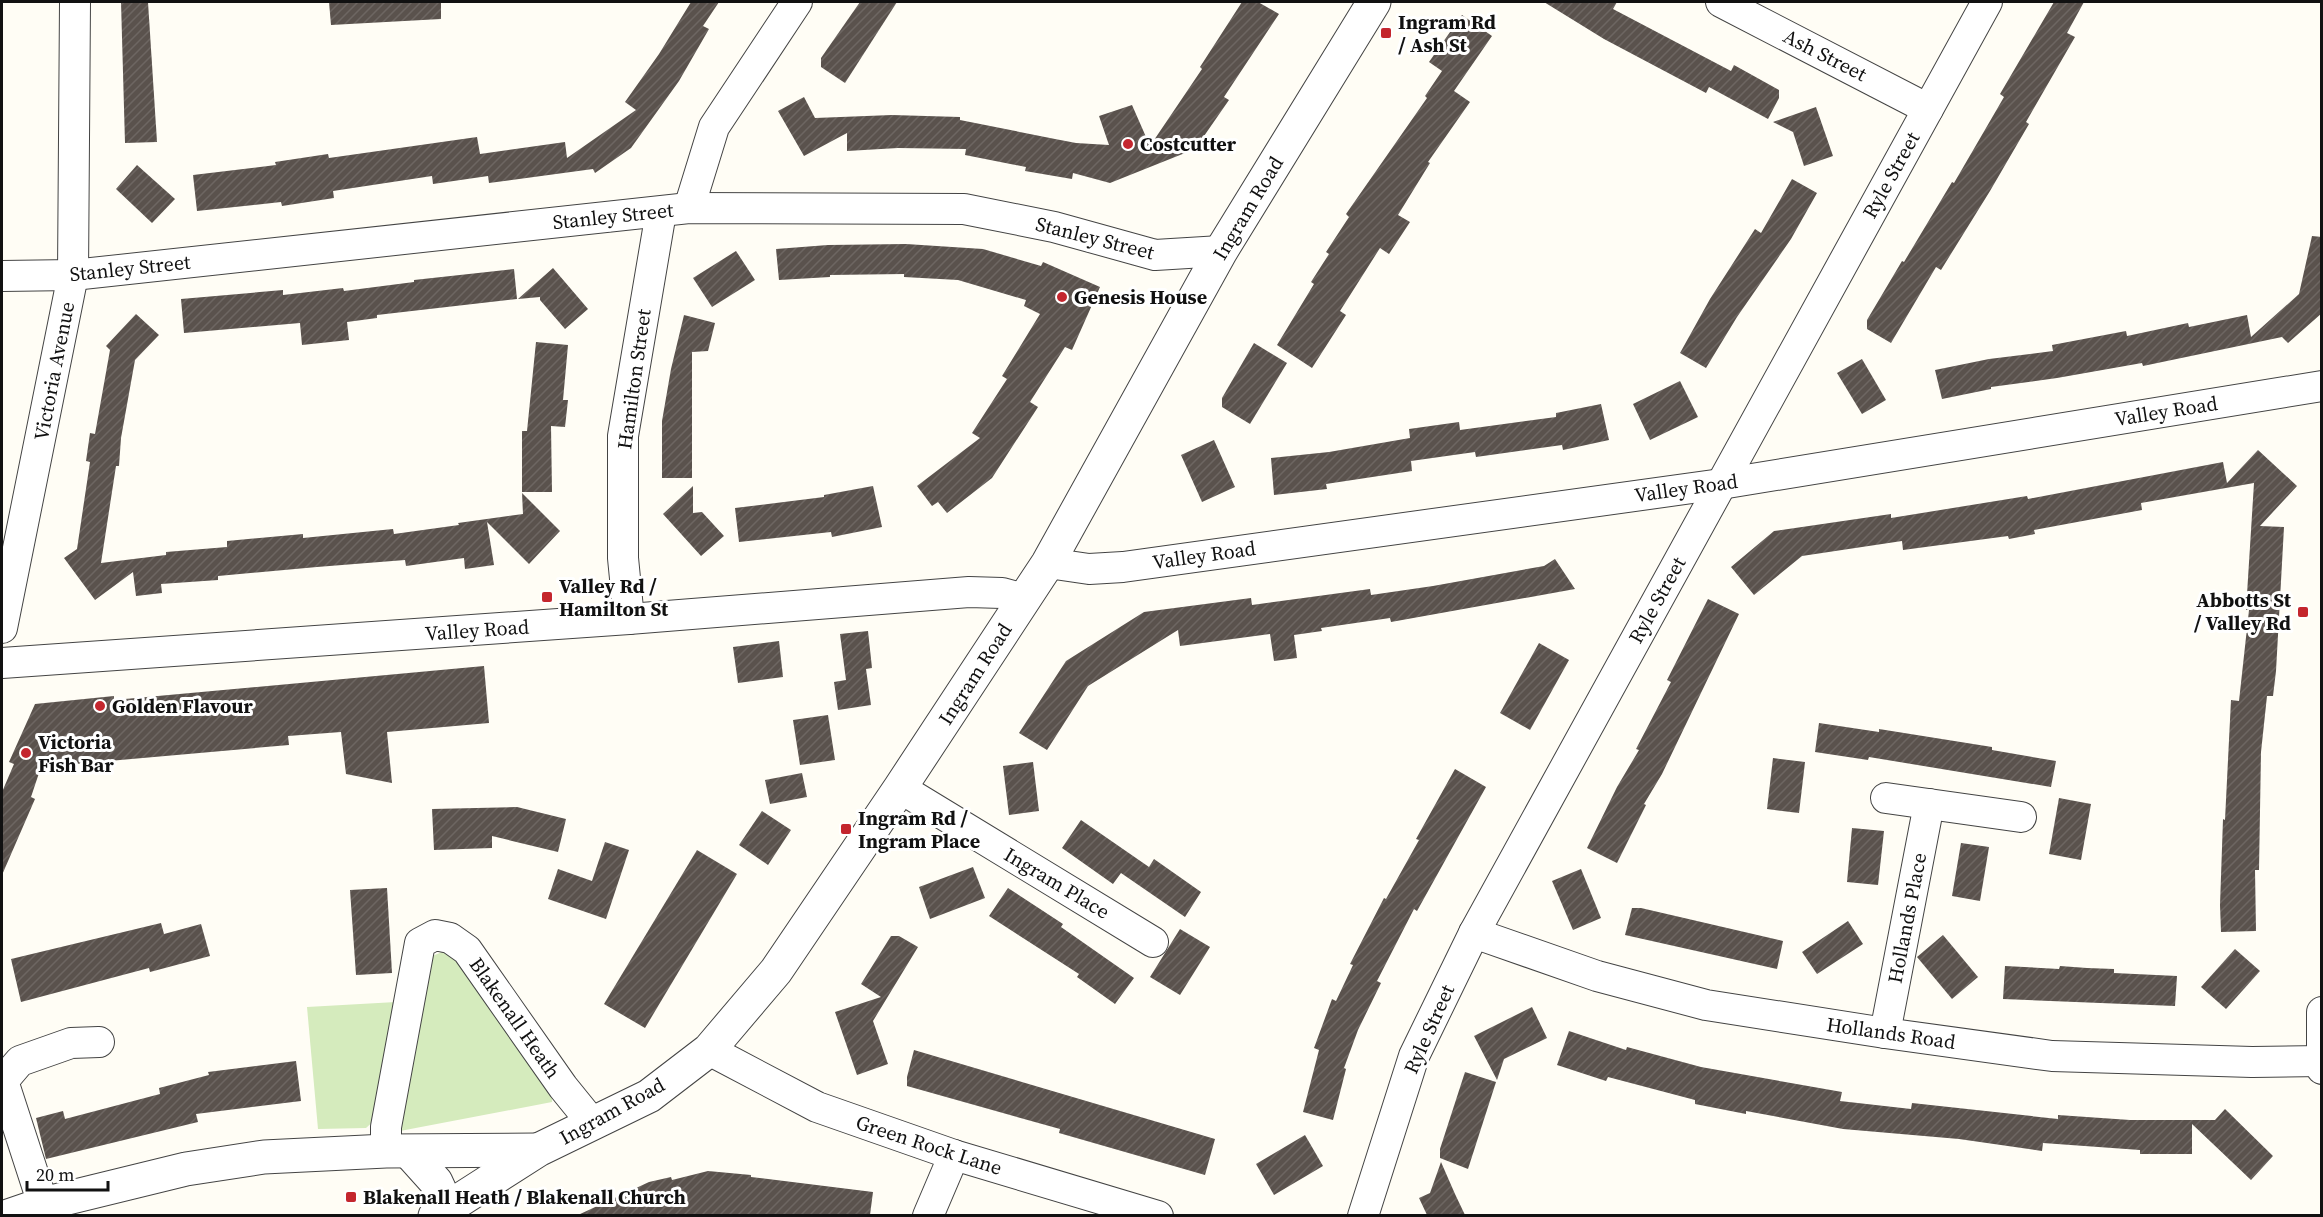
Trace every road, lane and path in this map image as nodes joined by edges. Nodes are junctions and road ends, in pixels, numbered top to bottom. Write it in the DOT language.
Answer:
graph roads {
  1 [pos="75,2"];
  2 [pos="797,2"];
  3 [pos="1374,2"];
  4 [pos="1721,2"];
  5 [pos="1987,2"];
  6 [pos="1928,109"];
  7 [pos="675,210"];
  8 [pos="1221,251"];
  9 [pos="73,275"];
  10 [pos="2,276"];
  11 [pos="2322,386"];
  12 [pos="1721,484"];
  13 [pos="1048,563"];
  14 [pos="1024,599"];
  15 [pos="628,619"];
  16 [pos="2,628"];
  17 [pos="2,663"];
  18 [pos="900,788"];
  19 [pos="1886,798"];
  20 [pos="1929,804"];
  21 [pos="2021,817"];
  22 [pos="1474,933"];
  23 [pos="1153,942"];
  24 [pos="2322,1012"];
  25 [pos="1886,1033"];
  26 [pos="99,1042"];
  27 [pos="709,1050"];
  28 [pos="2321,1063"];
  29 [pos="2,1080"];
  30 [pos="593,1124"];
  31 [pos="538,1150"];
  32 [pos="397,1152"];
  33 [pos="954,1155"];
  34 [pos="43,1204"];
  35 [pos="441,1211"];
  36 [pos="8,1215"];
  37 [pos="928,1215"];
  38 [pos="1158,1215"];
  39 [pos="1363,1215"];
  1 -- 9 [label="street, Victoria Avenue"];
  2 -- 7 [label="street, Hamilton Street"];
  3 -- 8 [label="street, Ingram Road"];
  4 -- 6 [label="street, Ash Street"];
  5 -- 6 [label="street, Ryle Street"];
  6 -- 12 [label="street, Ryle Street"];
  7 -- 8 [label="street, Stanley Street"];
  7 -- 9 [label="street, Stanley Street"];
  7 -- 15 [label="street, Hamilton Street"];
  8 -- 13 [label="street, Ingram Road"];
  9 -- 10 [label="street, Stanley Street"];
  9 -- 16 [label="street, Victoria Avenue"];
  11 -- 12 [label="street, Valley Road"];
  12 -- 13 [label="street, Valley Road"];
  12 -- 22 [label="street, Ryle Street"];
  13 -- 14 [label="street, Ingram Road"];
  14 -- 15 [label="street, Valley Road"];
  14 -- 18 [label="street, Ingram Road"];
  15 -- 17 [label="street, Valley Road"];
  18 -- 23 [label="street, Ingram Place"];
  18 -- 27 [label="street, Ingram Road"];
  19 -- 20 [label="street"];
  20 -- 21 [label="street"];
  20 -- 25 [label="street, Hollands Place"];
  22 -- 25 [label="street, Hollands Road"];
  22 -- 39 [label="street, Ryle Street"];
  24 -- 28 [label="street"];
  25 -- 28 [label="street, Hollands Road"];
  26 -- 29 [label="street"];
  27 -- 30 [label="street, Ingram Road"];
  27 -- 33 [label="street, Green Rock Lane"];
  29 -- 34 [label="street"];
  30 -- 31 [label="street, Ingram Road"];
  30 -- 32 [label="street, Blakenall Heath"];
  31 -- 32 [label="street"];
  31 -- 35 [label="street, Ingram Road"];
  32 -- 34 [label="street"];
  32 -- 35 [label="street"];
  33 -- 37 [label="street"];
  33 -- 38 [label="street, Green Rock Lane"];
  34 -- 36 [label="street"];
}
